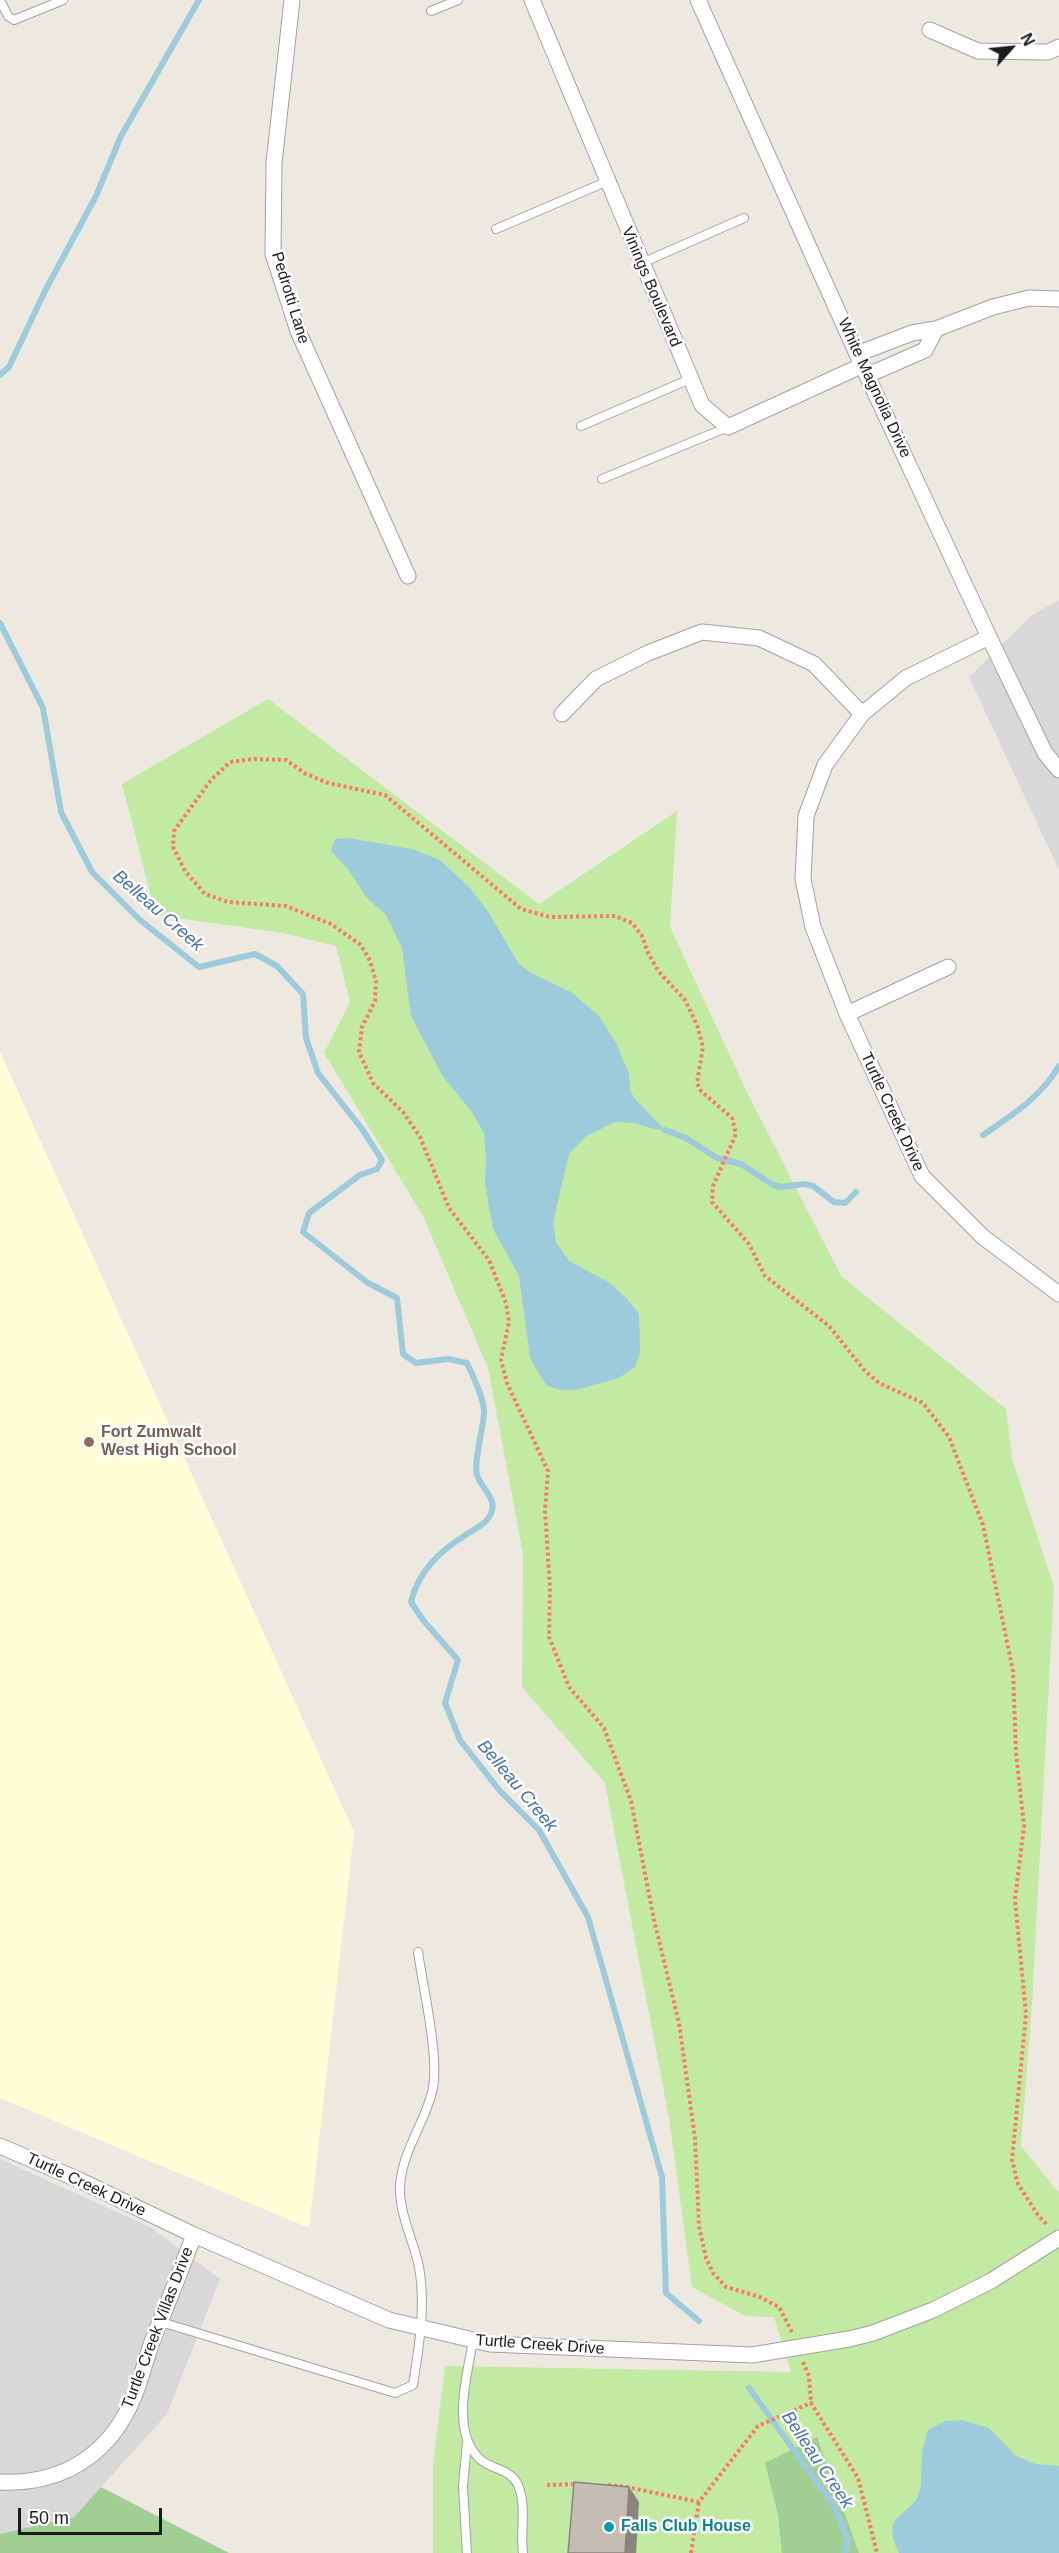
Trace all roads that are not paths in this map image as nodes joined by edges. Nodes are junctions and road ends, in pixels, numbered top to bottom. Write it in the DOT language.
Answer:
graph roads {
  1 [pos="0,0"];
  2 [pos="63,0"];
  3 [pos="292,0"];
  4 [pos="458,0"];
  5 [pos="532,0"];
  6 [pos="698,0"];
  7 [pos="431,11"];
  8 [pos="930,30"];
  9 [pos="1059,47"];
  10 [pos="608,181"];
  11 [pos="744,218"];
  12 [pos="496,229"];
  13 [pos="640,263"];
  14 [pos="1059,299"];
  15 [pos="936,329"];
  16 [pos="863,364"];
  17 [pos="690,379"];
  18 [pos="581,426"];
  19 [pos="728,427"];
  20 [pos="602,479"];
  21 [pos="408,576"];
  22 [pos="989,636"];
  23 [pos="562,714"];
  24 [pos="862,714"];
  25 [pos="1059,770"];
  26 [pos="948,967"];
  27 [pos="847,1014"];
  28 [pos="1059,1294"];
  29 [pos="418,1952"];
  30 [pos="0,2146"];
  31 [pos="1056,2234"];
  32 [pos="194,2235"];
  33 [pos="161,2322"];
  34 [pos="421,2329"];
  35 [pos="473,2342"];
  36 [pos="467,2442"];
  37 [pos="0,2482"];
  38 [pos="467,2553"];
  39 [pos="523,2553"];
  1 -- 2 [label="lane"];
  3 -- 21 [label="street, Pedrotti Lane"];
  4 -- 7 [label="lane"];
  5 -- 10 [label="street, Vinings Boulevard"];
  6 -- 16 [label="street, White Magnolia Drive"];
  8 -- 9 [label="street"];
  10 -- 12 [label="lane"];
  10 -- 13 [label="street, Vinings Boulevard"];
  11 -- 13 [label="lane"];
  13 -- 17 [label="street, Vinings Boulevard"];
  14 -- 15 [label="street"];
  15 -- 16 [label="street"];
  15 -- 16 [label="street"];
  16 -- 19 [label="street"];
  16 -- 22 [label="street, White Magnolia Drive"];
  17 -- 18 [label="lane"];
  17 -- 19 [label="street, Vinings Boulevard"];
  19 -- 20 [label="lane"];
  22 -- 24 [label="street, Turtle Creek Drive"];
  22 -- 25 [label="street, White Magnolia Drive"];
  23 -- 24 [label="street"];
  24 -- 27 [label="street, Turtle Creek Drive"];
  26 -- 27 [label="street"];
  27 -- 28 [label="street, Turtle Creek Drive"];
  29 -- 34 [label="lane"];
  30 -- 32 [label="street, Turtle Creek Drive"];
  31 -- 35 [label="street, Turtle Creek Drive"];
  32 -- 33 [label="street, Turtle Creek Villas Drive"];
  32 -- 34 [label="street, Turtle Creek Drive"];
  33 -- 34 [label="lane"];
  33 -- 37 [label="street, Turtle Creek Villas Drive"];
  34 -- 35 [label="street, Turtle Creek Drive"];
  35 -- 36 [label="lane"];
  36 -- 38 [label="lane"];
  36 -- 39 [label="lane"];
}
